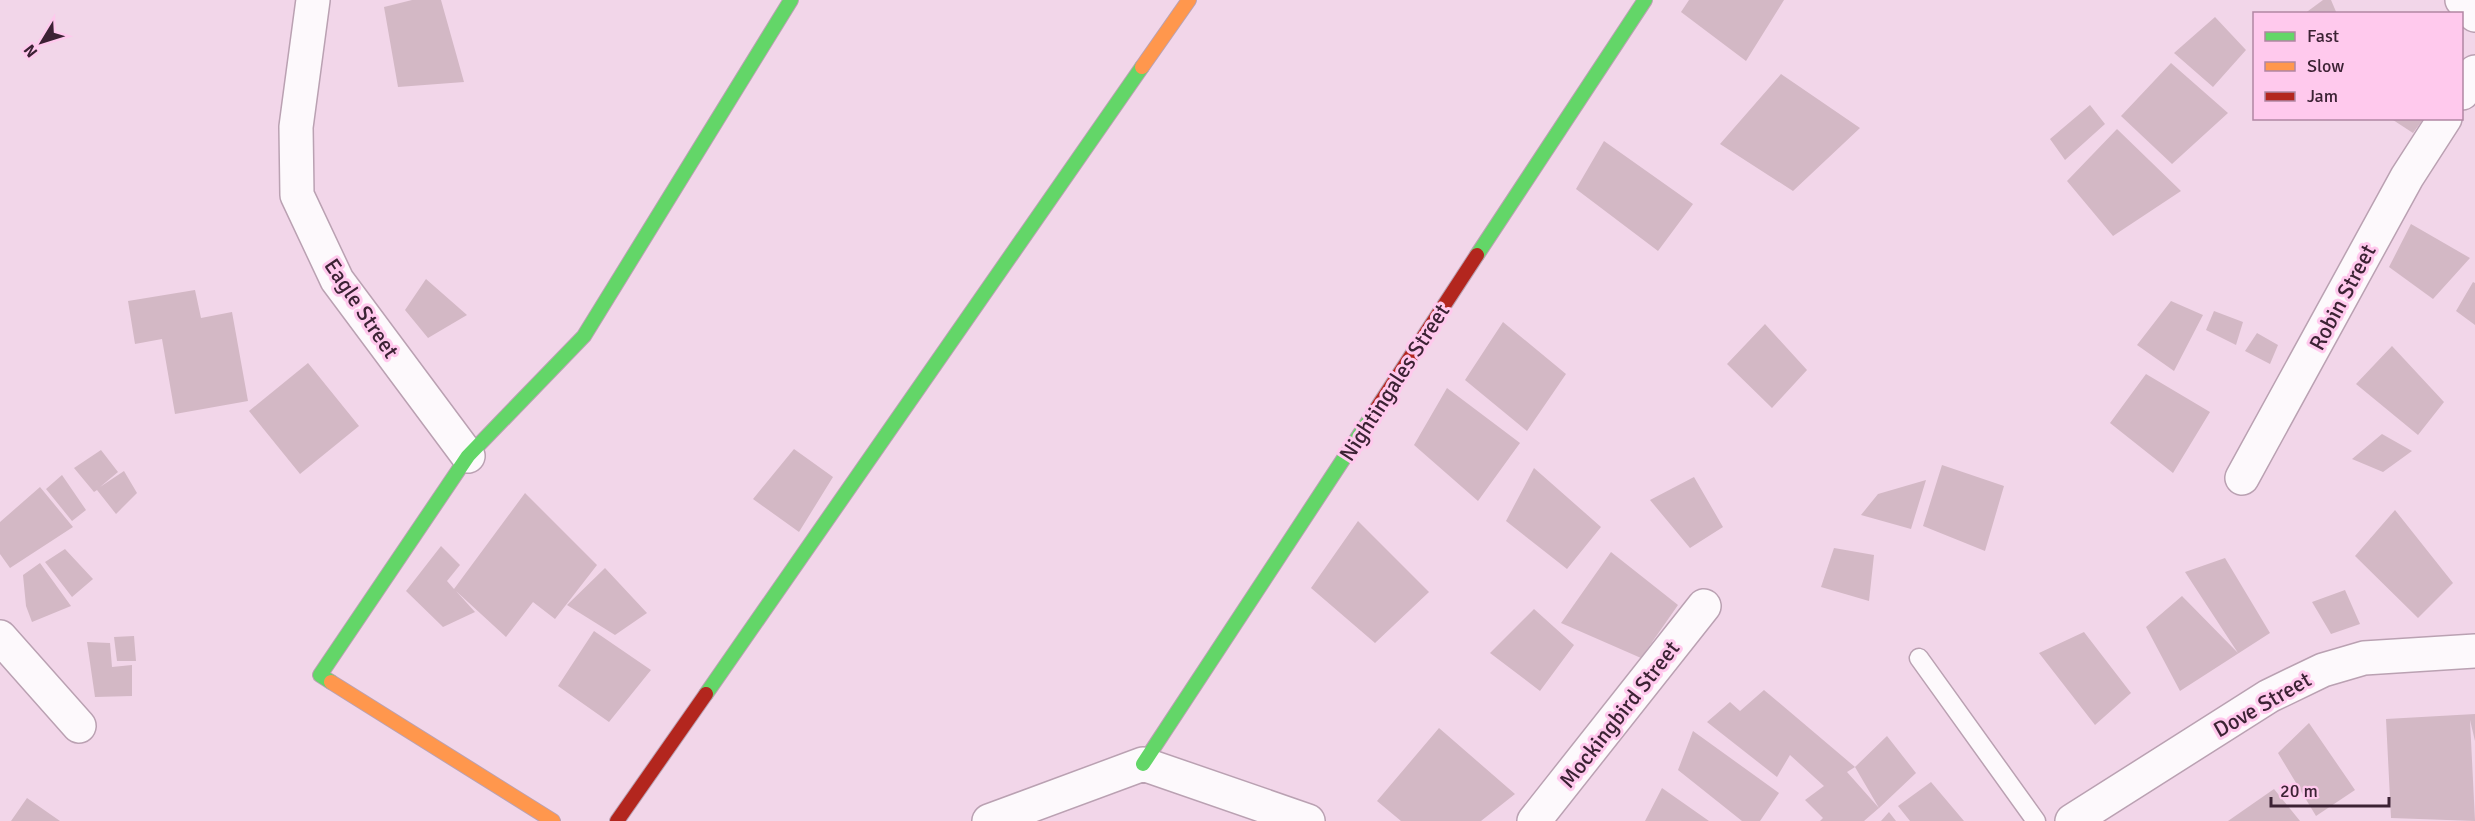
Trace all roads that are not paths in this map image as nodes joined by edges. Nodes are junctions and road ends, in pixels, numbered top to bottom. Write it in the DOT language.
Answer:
graph roads {
  1 [pos="313,0"];
  2 [pos="791,0"];
  3 [pos="1189,0"];
  4 [pos="1645,0"];
  5 [pos="2462,0"];
  6 [pos="2475,15"];
  7 [pos="2475,72"];
  8 [pos="2463,91"];
  9 [pos="2444,120"];
  10 [pos="468,456"];
  11 [pos="2242,478"];
  12 [pos="1704,606"];
  13 [pos="0,637"];
  14 [pos="2475,651"];
  15 [pos="1919,658"];
  16 [pos="79,726"];
  17 [pos="1143,764"];
  18 [pos="553,821"];
  19 [pos="617,821"];
  20 [pos="989,821"];
  21 [pos="1308,821"];
  22 [pos="1534,821"];
  23 [pos="2036,821"];
  24 [pos="2072,821"];
  1 -- 10 [label="street, Eagle Street"];
  2 -- 10 [label="street"];
  3 -- 19 [label="street"];
  4 -- 17 [label="street, Nightingales Street"];
  5 -- 6 [label="street"];
  7 -- 8 [label="street"];
  9 -- 11 [label="street, Robin Street"];
  10 -- 18 [label="street"];
  12 -- 22 [label="street, Mockingbird Street"];
  13 -- 16 [label="street"];
  14 -- 24 [label="street, Dove Street"];
  15 -- 23 [label="lane"];
  17 -- 20 [label="street"];
  17 -- 21 [label="street"];
}
